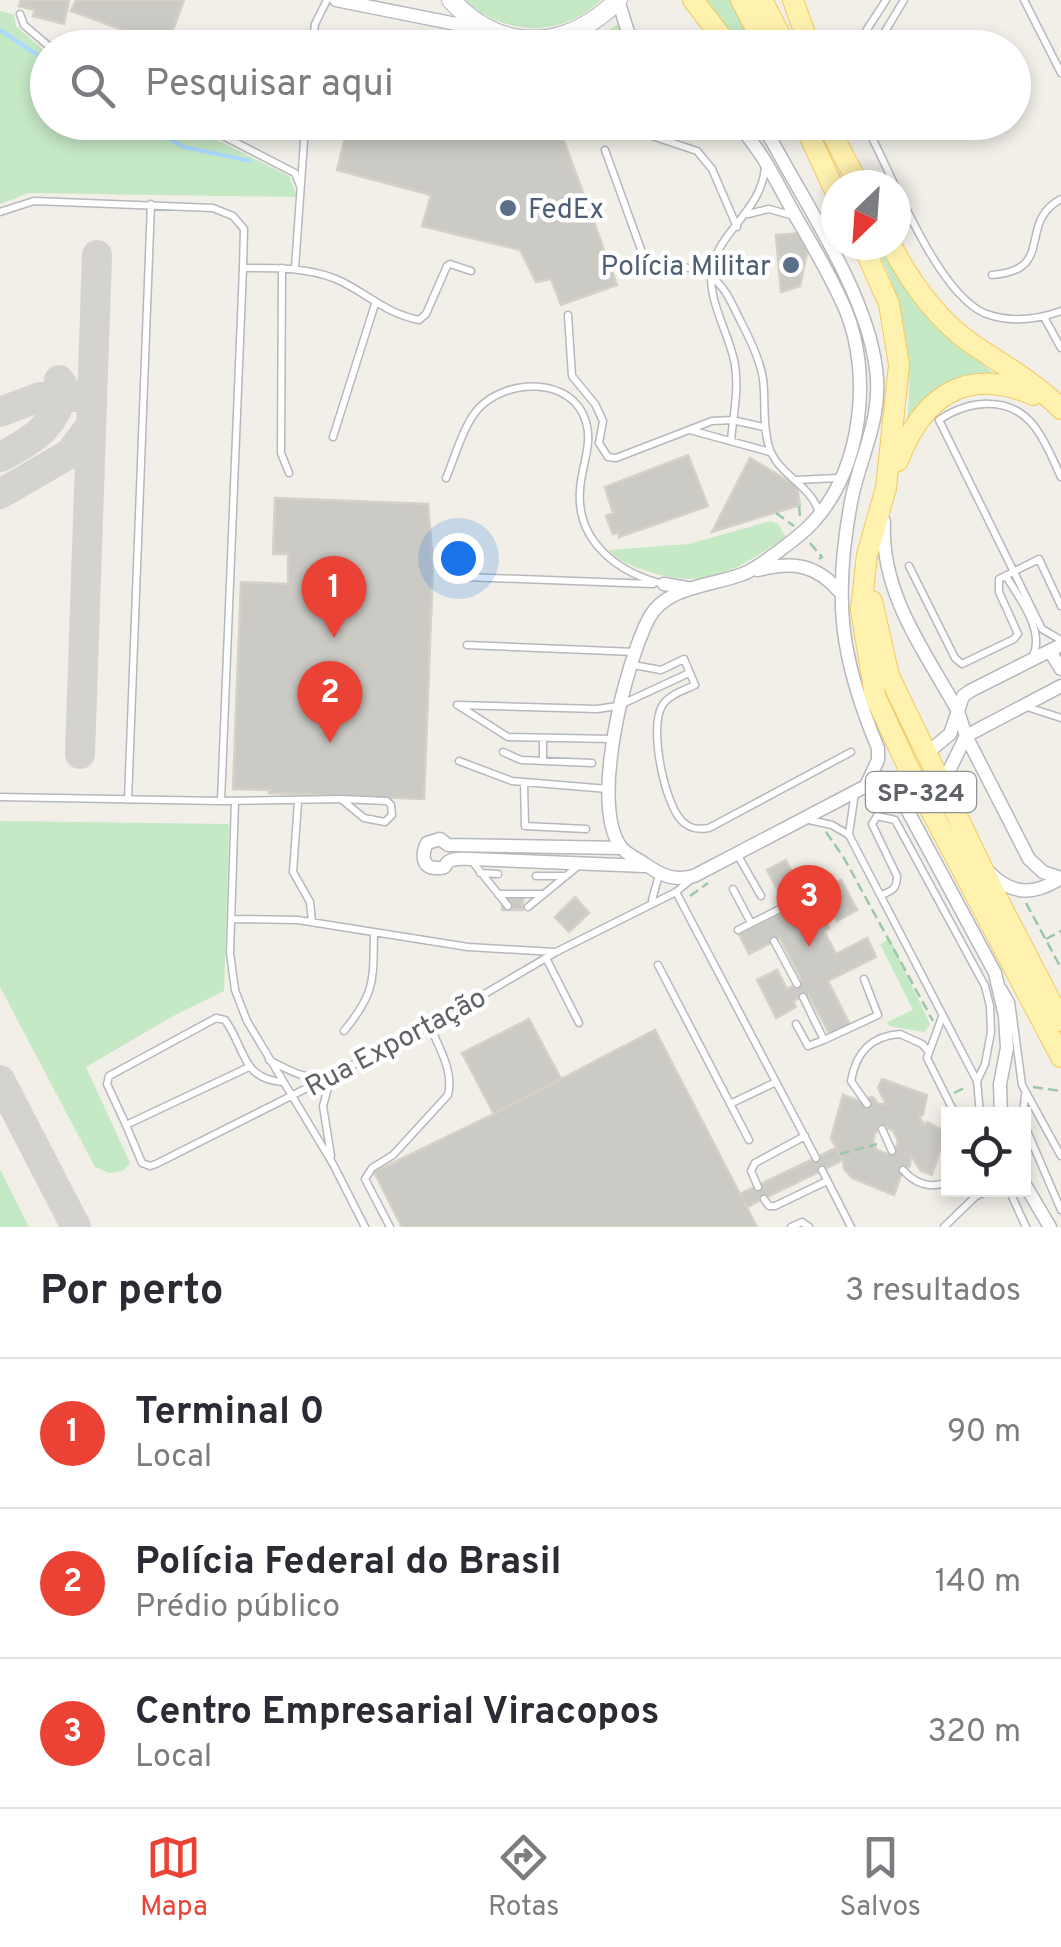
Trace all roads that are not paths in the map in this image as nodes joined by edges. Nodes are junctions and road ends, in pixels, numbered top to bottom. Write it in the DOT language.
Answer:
graph roads {
  1 [pos="327,0"];
  2 [pos="336,0"];
  3 [pos="452,0"];
  4 [pos="618,0"];
  5 [pos="694,0"];
  6 [pos="741,0"];
  7 [pos="762,0"];
  8 [pos="793,0"];
  9 [pos="886,0"];
  10 [pos="904,0"];
  11 [pos="1024,0"];
  12 [pos="20,14"];
  13 [pos="31,30"];
  14 [pos="315,30"];
  15 [pos="482,30"];
  16 [pos="492,30"];
  17 [pos="575,30"];
  18 [pos="627,30"];
  19 [pos="716,30"];
  20 [pos="757,30"];
  21 [pos="778,30"];
  22 [pos="804,30"];
  23 [pos="866,30"];
  24 [pos="886,30"];
  25 [pos="1061,74"];
  26 [pos="231,140"];
  27 [pos="304,140"];
  28 [pos="664,140"];
  29 [pos="751,140"];
  30 [pos="771,140"];
  31 [pos="802,140"];
  32 [pos="811,140"];
  33 [pos="836,140"];
  34 [pos="873,140"];
  35 [pos="605,150"];
  36 [pos="765,162"];
  37 [pos="824,170"];
  38 [pos="825,170"];
  39 [pos="851,170"];
  40 [pos="302,192"];
  41 [pos="1061,199"];
  42 [pos="151,204"];
  43 [pos="0,212"];
  44 [pos="746,214"];
  45 [pos="796,216"];
  46 [pos="737,227"];
  47 [pos="870,260"];
  48 [pos="898,260"];
  49 [pos="622,265"];
  50 [pos="647,266"];
  51 [pos="243,268"];
  52 [pos="282,268"];
  53 [pos="295,268"];
  54 [pos="470,271"];
  55 [pos="711,274"];
  56 [pos="992,276"];
  57 [pos="374,304"];
  58 [pos="1061,311"];
  59 [pos="568,314"];
  60 [pos="1044,317"];
  61 [pos="1061,348"];
  62 [pos="1061,410"];
  63 [pos="732,420"];
  64 [pos="764,427"];
  65 [pos="689,430"];
  66 [pos="333,437"];
  67 [pos="731,441"];
  68 [pos="771,452"];
  69 [pos="289,473"];
  70 [pos="839,477"];
  71 [pos="1061,477"];
  72 [pos="446,478"];
  73 [pos="795,480"];
  74 [pos="886,488"];
  75 [pos="820,513"];
  76 [pos="909,566"];
  77 [pos="748,573"];
  78 [pos="1009,574"];
  79 [pos="465,577"];
  80 [pos="866,580"];
  81 [pos="664,584"];
  82 [pos="690,589"];
  83 [pos="840,592"];
  84 [pos="1061,606"];
  85 [pos="467,645"];
  86 [pos="1058,645"];
  87 [pos="634,659"];
  88 [pos="1030,660"];
  89 [pos="1061,669"];
  90 [pos="689,673"];
  91 [pos="1061,686"];
  92 [pos="618,706"];
  93 [pos="1022,706"];
  94 [pos="958,711"];
  95 [pos="1061,718"];
  96 [pos="966,736"];
  97 [pos="543,738"];
  98 [pos="613,739"];
  99 [pos="502,752"];
  100 [pos="852,752"];
  101 [pos="928,753"];
  102 [pos="459,761"];
  103 [pos="543,761"];
  104 [pos="592,763"];
  105 [pos="942,782"];
  106 [pos="524,783"];
  107 [pos="610,789"];
  108 [pos="861,789"];
  109 [pos="0,797"];
  110 [pos="128,800"];
  111 [pos="341,800"];
  112 [pos="221,801"];
  113 [pos="235,802"];
  114 [pos="298,802"];
  115 [pos="803,819"];
  116 [pos="586,829"];
  117 [pos="849,836"];
  118 [pos="621,848"];
  119 [pos="974,851"];
  120 [pos="736,853"];
  121 [pos="470,859"];
  122 [pos="586,862"];
  123 [pos="653,870"];
  124 [pos="479,873"];
  125 [pos="498,874"];
  126 [pos="536,876"];
  127 [pos="563,876"];
  128 [pos="694,876"];
  129 [pos="1061,878"];
  130 [pos="732,889"];
  131 [pos="676,892"];
  132 [pos="498,894"];
  133 [pos="543,894"];
  134 [pos="881,895"];
  135 [pos="761,896"];
  136 [pos="650,903"];
  137 [pos="508,906"];
  138 [pos="528,907"];
  139 [pos="780,909"];
  140 [pos="232,920"];
  141 [pos="312,922"];
  142 [pos="751,923"];
  143 [pos="738,930"];
  144 [pos="374,932"];
  145 [pos="774,941"];
  146 [pos="556,952"];
  147 [pos="546,958"];
  148 [pos="658,966"];
  149 [pos="995,973"];
  150 [pos="864,979"];
  151 [pos="797,984"];
  152 [pos="803,996"];
  153 [pos="942,1016"];
  154 [pos="1061,1021"];
  155 [pos="579,1023"];
  156 [pos="796,1024"];
  157 [pos="430,1026"];
  158 [pos="344,1032"];
  159 [pos="824,1040"];
  160 [pos="929,1052"];
  161 [pos="1061,1057"];
  162 [pos="268,1059"];
  163 [pos="249,1067"];
  164 [pos="330,1077"];
  165 [pos="977,1080"];
  166 [pos="283,1082"];
  167 [pos="776,1082"];
  168 [pos="1026,1094"];
  169 [pos="292,1095"];
  170 [pos="730,1104"];
  171 [pos="867,1104"];
  172 [pos="951,1107"];
  173 [pos="979,1107"];
  174 [pos="1001,1107"];
  175 [pos="1024,1107"];
  176 [pos="126,1126"];
  177 [pos="882,1129"];
  178 [pos="806,1136"];
  179 [pos="749,1140"];
  180 [pos="1031,1140"];
  181 [pos="892,1151"];
  182 [pos="1061,1156"];
  183 [pos="816,1158"];
  184 [pos="333,1164"];
  185 [pos="822,1170"];
  186 [pos="904,1170"];
  187 [pos="828,1181"];
  188 [pos="941,1184"];
  189 [pos="758,1187"];
  190 [pos="1031,1195"];
  191 [pos="975,1197"];
  192 [pos="1012,1197"];
  193 [pos="764,1199"];
  194 [pos="1061,1210"];
  195 [pos="366,1227"];
  196 [pos="390,1227"];
  197 [pos="790,1227"];
  198 [pos="810,1227"];
  199 [pos="850,1227"];
  200 [pos="944,1227"];
  201 [pos="1026,1227"];
  202 [pos="1050,1227"];
  1 -- 14 [label="lane"];
  2 -- 15 [label="street"];
  3 -- 16 [label="main road"];
  4 -- 17 [label="main road"];
  4 -- 18 [label="street"];
  5 -- 19 [label="main road"];
  6 -- 20 [label="main road"];
  7 -- 21 [label="main road"];
  8 -- 22 [label="main road"];
  9 -- 23 [label="lane"];
  10 -- 24 [label="lane"];
  11 -- 25 [label="lane"];
  12 -- 13 [label="lane"];
  26 -- 40 [label="lane"];
  27 -- 40 [label="lane"];
  28 -- 46 [label="lane"];
  29 -- 36 [label="street"];
  30 -- 83 [label="street"];
  31 -- 37 [label="main road"];
  32 -- 38 [label="main road"];
  33 -- 39 [label="main road"];
  34 -- 60 [label="lane"];
  35 -- 50 [label="lane"];
  36 -- 44 [label="lane"];
  36 -- 45 [label="street"];
  40 -- 53 [label="lane"];
  41 -- 56 [label="lane"];
  42 -- 43 [label="lane"];
  42 -- 51 [label="lane"];
  42 -- 110 [label="lane"];
  44 -- 45 [label="lane"];
  44 -- 46 [label="lane"];
  45 -- 70 [label="street"];
  46 -- 55 [label="lane"];
  47 -- 74 [label="main road, SP-324"];
  48 -- 62 [label="main road"];
  49 -- 50 [label="lane"];
  50 -- 55 [label="lane"];
  51 -- 52 [label="lane"];
  51 -- 112 [label="lane"];
  52 -- 53 [label="lane"];
  52 -- 69 [label="lane"];
  53 -- 57 [label="lane"];
  54 -- 57 [label="lane"];
  55 -- 63 [label="lane"];
  55 -- 64 [label="lane"];
  57 -- 66 [label="lane"];
  58 -- 60 [label="lane"];
  59 -- 65 [label="lane"];
  60 -- 61 [label="lane"];
  62 -- 74 [label="main road"];
  63 -- 64 [label="lane"];
  63 -- 65 [label="lane"];
  63 -- 67 [label="lane"];
  64 -- 68 [label="lane"];
  65 -- 67 [label="lane"];
  67 -- 68 [label="lane"];
  68 -- 73 [label="lane"];
  70 -- 73 [label="lane"];
  70 -- 75 [label="street"];
  71 -- 78 [label="lane"];
  72 -- 81 [label="lane"];
  73 -- 75 [label="lane"];
  74 -- 80 [label="main road, SP-324"];
  74 -- 94 [label="street"];
  75 -- 77 [label="street"];
  76 -- 78 [label="lane"];
  77 -- 82 [label="street"];
  77 -- 83 [label="street"];
  78 -- 84 [label="lane"];
  78 -- 86 [label="lane"];
  78 -- 88 [label="lane"];
  79 -- 81 [label="lane"];
  80 -- 101 [label="main road"];
  80 -- 161 [label="main road, SP-324"];
  81 -- 82 [label="street"];
  82 -- 87 [label="street"];
  83 -- 108 [label="street"];
  85 -- 87 [label="lane"];
  86 -- 88 [label="street"];
  86 -- 89 [label="street"];
  87 -- 90 [label="lane"];
  87 -- 92 [label="street"];
  88 -- 94 [label="street"];
  90 -- 92 [label="lane"];
  90 -- 100 [label="lane"];
  91 -- 93 [label="street"];
  92 -- 97 [label="lane"];
  92 -- 98 [label="street"];
  93 -- 95 [label="lane"];
  93 -- 96 [label="street"];
  94 -- 96 [label="street"];
  94 -- 101 [label="street"];
  96 -- 105 [label="street"];
  96 -- 129 [label="street"];
  97 -- 98 [label="lane"];
  97 -- 103 [label="lane"];
  98 -- 107 [label="street"];
  99 -- 103 [label="lane"];
  101 -- 105 [label="main road"];
  102 -- 106 [label="lane"];
  103 -- 104 [label="lane"];
  105 -- 119 [label="main road"];
  106 -- 107 [label="lane"];
  106 -- 116 [label="lane"];
  107 -- 118 [label="street"];
  108 -- 115 [label="street"];
  108 -- 117 [label="lane"];
  108 -- 149 [label="street"];
  109 -- 110 [label="lane"];
  110 -- 112 [label="lane"];
  111 -- 111 [label="lane"];
  111 -- 114 [label="lane"];
  112 -- 113 [label="lane"];
  113 -- 114 [label="lane"];
  113 -- 140 [label="lane"];
  114 -- 141 [label="lane"];
  115 -- 117 [label="lane"];
  115 -- 120 [label="street"];
  117 -- 134 [label="lane"];
  118 -- 121 [label="street"];
  118 -- 123 [label="street"];
  119 -- 129 [label="street"];
  119 -- 154 [label="main road"];
  120 -- 128 [label="street"];
  120 -- 135 [label="lane"];
  121 -- 122 [label="street"];
  121 -- 124 [label="lane"];
  122 -- 123 [label="street"];
  122 -- 127 [label="lane"];
  123 -- 128 [label="street"];
  123 -- 136 [label="lane"];
  124 -- 125 [label="lane"];
  124 -- 132 [label="lane"];
  126 -- 127 [label="lane"];
  127 -- 133 [label="lane"];
  128 -- 131 [label="lane, Rua Exportação"];
  130 -- 142 [label="lane"];
  131 -- 136 [label="lane, Rua Exportação"];
  131 -- 167 [label="lane"];
  132 -- 133 [label="lane"];
  132 -- 137 [label="lane"];
  133 -- 138 [label="lane"];
  134 -- 153 [label="lane"];
  134 -- 165 [label="lane"];
  136 -- 146 [label="lane, Rua Exportação"];
  139 -- 142 [label="lane"];
  140 -- 141 [label="lane"];
  140 -- 162 [label="lane"];
  141 -- 144 [label="lane"];
  142 -- 143 [label="lane"];
  144 -- 146 [label="lane"];
  144 -- 158 [label="lane"];
  145 -- 151 [label="lane"];
  146 -- 147 [label="lane, Rua Exportação"];
  147 -- 155 [label="lane"];
  147 -- 157 [label="lane, Rua Exportação"];
  148 -- 170 [label="lane"];
  149 -- 168 [label="lane"];
  149 -- 174 [label="street"];
  150 -- 159 [label="lane"];
  152 -- 159 [label="lane"];
  153 -- 160 [label="lane"];
  153 -- 165 [label="lane"];
  156 -- 159 [label="lane"];
  157 -- 164 [label="lane, Rua Exportação"];
  157 -- 196 [label="lane"];
  160 -- 171 [label="lane"];
  160 -- 172 [label="lane"];
  162 -- 164 [label="lane"];
  162 -- 166 [label="lane"];
  163 -- 166 [label="lane"];
  163 -- 176 [label="lane"];
  163 -- 176 [label="lane"];
  164 -- 169 [label="lane, Rua Exportação"];
  164 -- 184 [label="lane"];
  165 -- 173 [label="lane"];
  166 -- 169 [label="lane"];
  167 -- 170 [label="lane"];
  167 -- 178 [label="lane"];
  168 -- 175 [label="lane"];
  168 -- 182 [label="lane"];
  169 -- 176 [label="lane, Rua Exportação"];
  169 -- 184 [label="lane"];
  170 -- 179 [label="lane"];
  177 -- 181 [label="lane"];
  178 -- 183 [label="lane"];
  178 -- 189 [label="lane"];
  180 -- 194 [label="lane"];
  184 -- 195 [label="lane"];
  185 -- 187 [label="lane"];
  186 -- 188 [label="lane"];
  187 -- 193 [label="lane"];
  187 -- 199 [label="lane"];
  190 -- 202 [label="street"];
  191 -- 200 [label="lane"];
  192 -- 201 [label="lane"];
  197 -- 198 [label="lane"];
}
